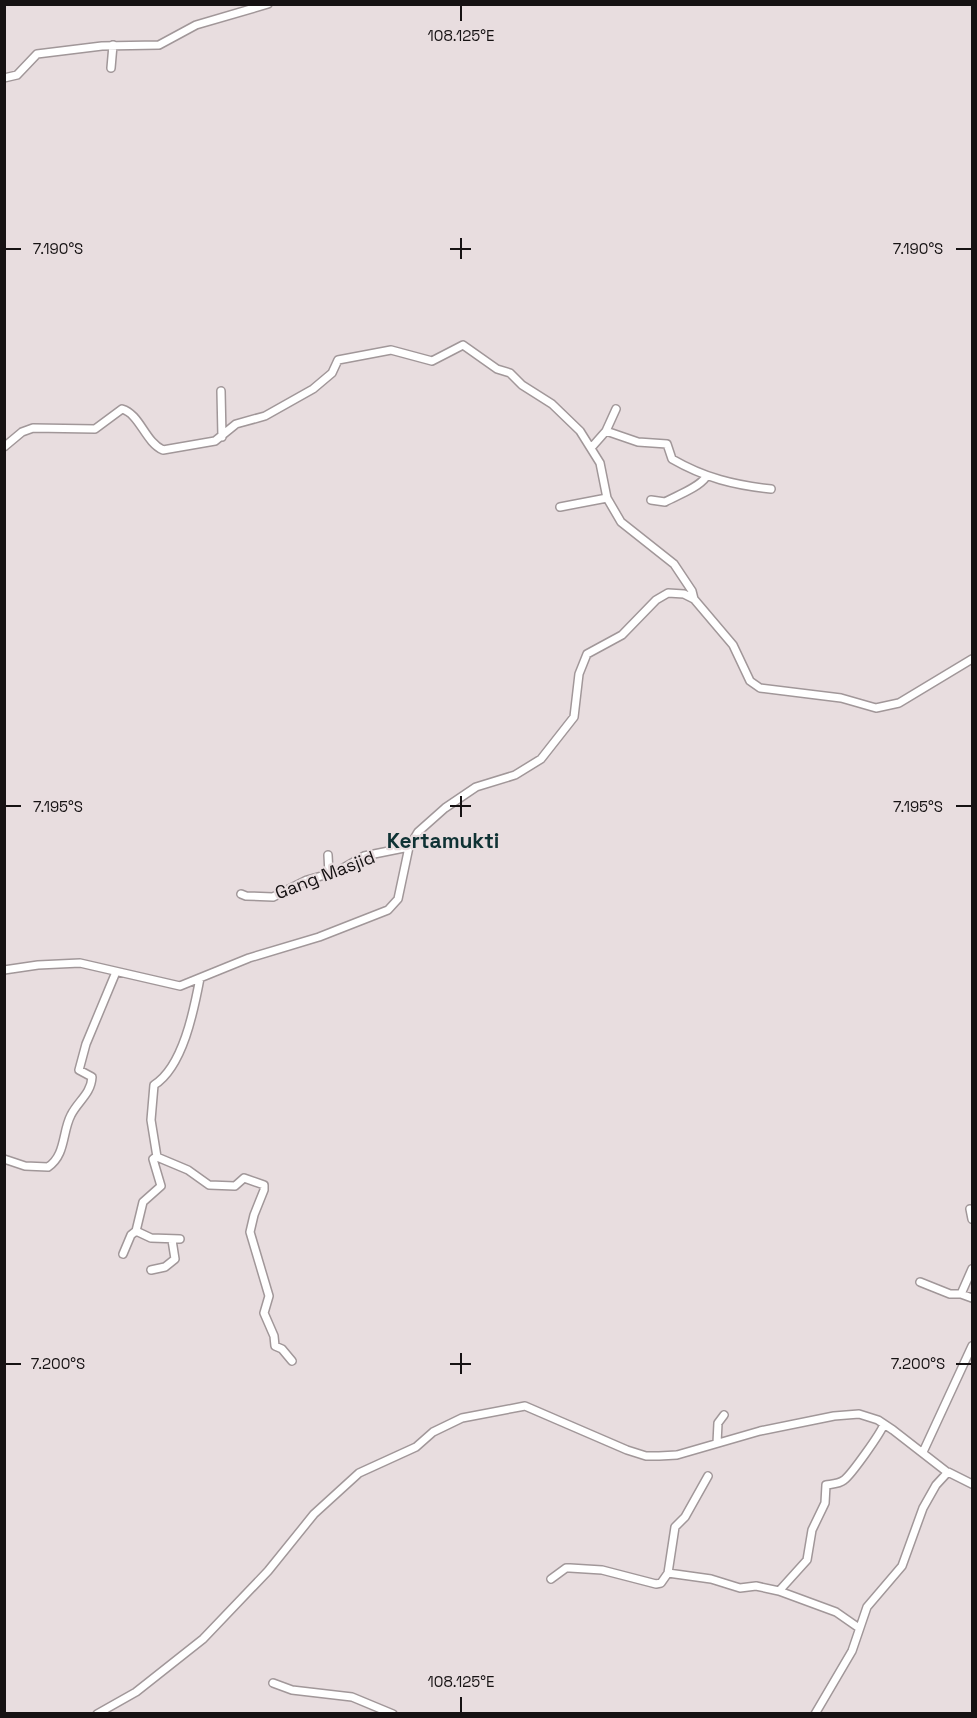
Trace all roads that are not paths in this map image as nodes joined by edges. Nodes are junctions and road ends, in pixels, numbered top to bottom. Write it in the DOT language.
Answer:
graph roads {
  1 [pos="268,4"];
  2 [pos="113,45"];
  3 [pos="111,68"];
  4 [pos="4,78"];
  5 [pos="220,391"];
  6 [pos="616,409"];
  7 [pos="606,431"];
  8 [pos="222,437"];
  9 [pos="4,447"];
  10 [pos="591,448"];
  11 [pos="706,477"];
  12 [pos="771,489"];
  13 [pos="607,498"];
  14 [pos="651,500"];
  15 [pos="560,507"];
  16 [pos="694,599"];
  17 [pos="972,659"];
  18 [pos="409,847"];
  19 [pos="328,855"];
  20 [pos="329,874"];
  21 [pos="240,894"];
  22 [pos="4,970"];
  23 [pos="116,972"];
  24 [pos="200,978"];
  25 [pos="157,1156"];
  26 [pos="4,1159"];
  27 [pos="970,1209"];
  28 [pos="972,1219"];
  29 [pos="136,1231"];
  30 [pos="123,1254"];
  31 [pos="972,1269"];
  32 [pos="151,1270"];
  33 [pos="920,1282"];
  34 [pos="961,1294"];
  35 [pos="972,1298"];
  36 [pos="972,1346"];
  37 [pos="292,1361"];
  38 [pos="724,1415"];
  39 [pos="884,1424"];
  40 [pos="717,1443"];
  41 [pos="923,1452"];
  42 [pos="947,1472"];
  43 [pos="708,1476"];
  44 [pos="972,1484"];
  45 [pos="668,1573"];
  46 [pos="551,1580"];
  47 [pos="779,1591"];
  48 [pos="859,1628"];
  49 [pos="273,1683"];
  50 [pos="97,1713"];
  51 [pos="393,1713"];
  52 [pos="815,1713"];
  1 -- 2 [label="street"];
  2 -- 3 [label="street"];
  2 -- 4 [label="street"];
  5 -- 8 [label="street"];
  6 -- 7 [label="street"];
  7 -- 10 [label="street"];
  7 -- 11 [label="street"];
  8 -- 9 [label="street"];
  8 -- 10 [label="street"];
  10 -- 13 [label="street"];
  11 -- 12 [label="street"];
  11 -- 14 [label="street"];
  13 -- 15 [label="street"];
  13 -- 16 [label="street"];
  16 -- 17 [label="street"];
  16 -- 18 [label="street"];
  18 -- 20 [label="street, Gang Masjid"];
  18 -- 24 [label="street"];
  19 -- 20 [label="street"];
  20 -- 21 [label="street, Gang Masjid"];
  22 -- 23 [label="street"];
  23 -- 24 [label="street"];
  23 -- 26 [label="street"];
  24 -- 25 [label="street"];
  25 -- 29 [label="street"];
  25 -- 37 [label="street"];
  27 -- 28 [label="street"];
  29 -- 30 [label="street"];
  29 -- 32 [label="street"];
  31 -- 34 [label="street"];
  33 -- 34 [label="street"];
  34 -- 35 [label="street"];
  36 -- 41 [label="street"];
  38 -- 40 [label="street"];
  39 -- 40 [label="street"];
  39 -- 41 [label="street"];
  39 -- 47 [label="street"];
  40 -- 50 [label="street"];
  41 -- 42 [label="street"];
  42 -- 44 [label="street"];
  42 -- 48 [label="street"];
  43 -- 45 [label="street"];
  45 -- 46 [label="street"];
  45 -- 47 [label="street"];
  47 -- 48 [label="street"];
  48 -- 52 [label="street"];
  49 -- 51 [label="street"];
}
